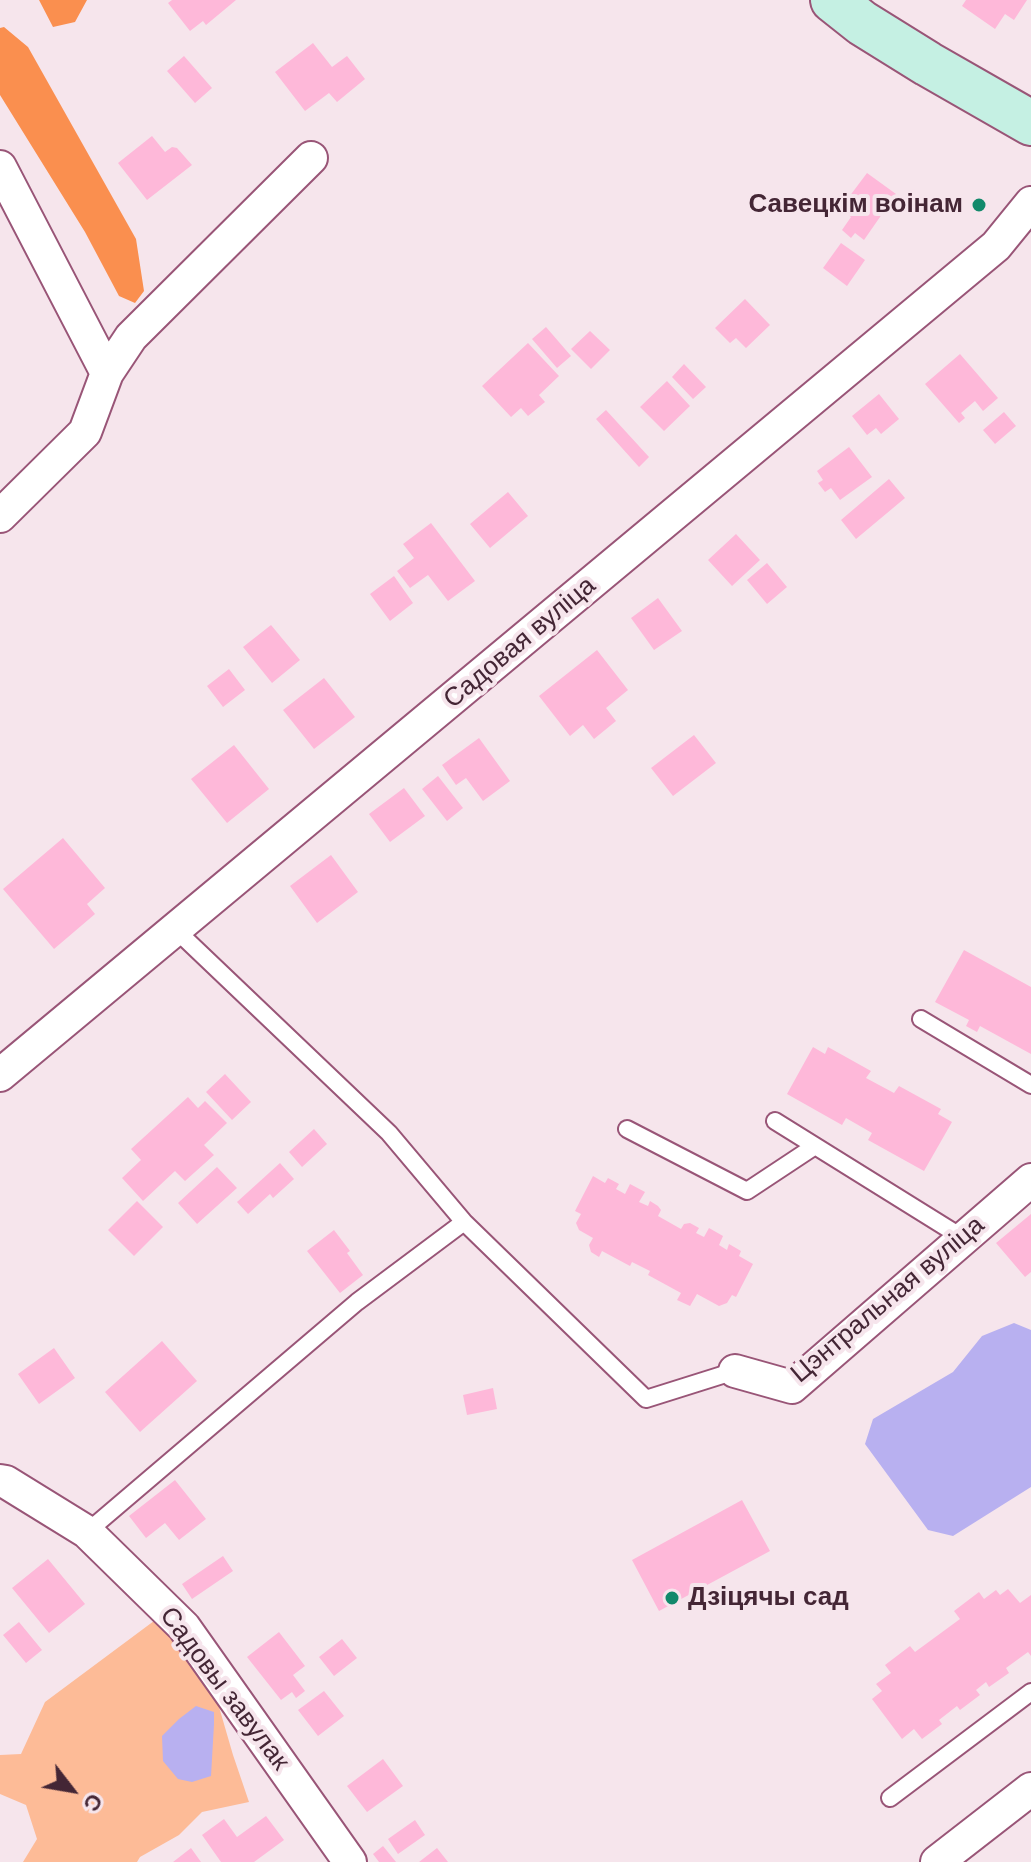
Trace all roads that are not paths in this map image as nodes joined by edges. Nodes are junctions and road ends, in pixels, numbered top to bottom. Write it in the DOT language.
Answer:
graph roads {
  1 [pos="833,0"];
  2 [pos="1031,123"];
  3 [pos="311,158"];
  4 [pos="0,167"];
  5 [pos="1031,203"];
  6 [pos="107,373"];
  7 [pos="0,516"];
  8 [pos="176,930"];
  9 [pos="921,1019"];
  10 [pos="0,1075"];
  11 [pos="1031,1085"];
  12 [pos="775,1121"];
  13 [pos="627,1129"];
  14 [pos="815,1146"];
  15 [pos="1031,1180"];
  16 [pos="464,1222"];
  17 [pos="963,1238"];
  18 [pos="735,1371"];
  19 [pos="0,1481"];
  20 [pos="87,1532"];
  21 [pos="1031,1692"];
  22 [pos="1031,1789"];
  23 [pos="890,1798"];
  24 [pos="350,1862"];
  25 [pos="937,1862"];
  1 -- 2 [label="street"];
  3 -- 6 [label="street"];
  4 -- 6 [label="street"];
  5 -- 8 [label="street, Садовая вуліца"];
  6 -- 7 [label="street"];
  8 -- 10 [label="street, Садовая вуліца"];
  8 -- 16 [label="lane"];
  9 -- 11 [label="lane"];
  12 -- 14 [label="lane"];
  13 -- 14 [label="lane"];
  14 -- 17 [label="lane"];
  15 -- 17 [label="street, Цэнтральная вуліца"];
  16 -- 18 [label="lane"];
  16 -- 20 [label="lane"];
  17 -- 18 [label="street, Цэнтральная вуліца"];
  19 -- 20 [label="street, Садовы завулак"];
  20 -- 24 [label="street, Садовы завулак"];
  21 -- 23 [label="lane"];
  22 -- 25 [label="street"];
}
